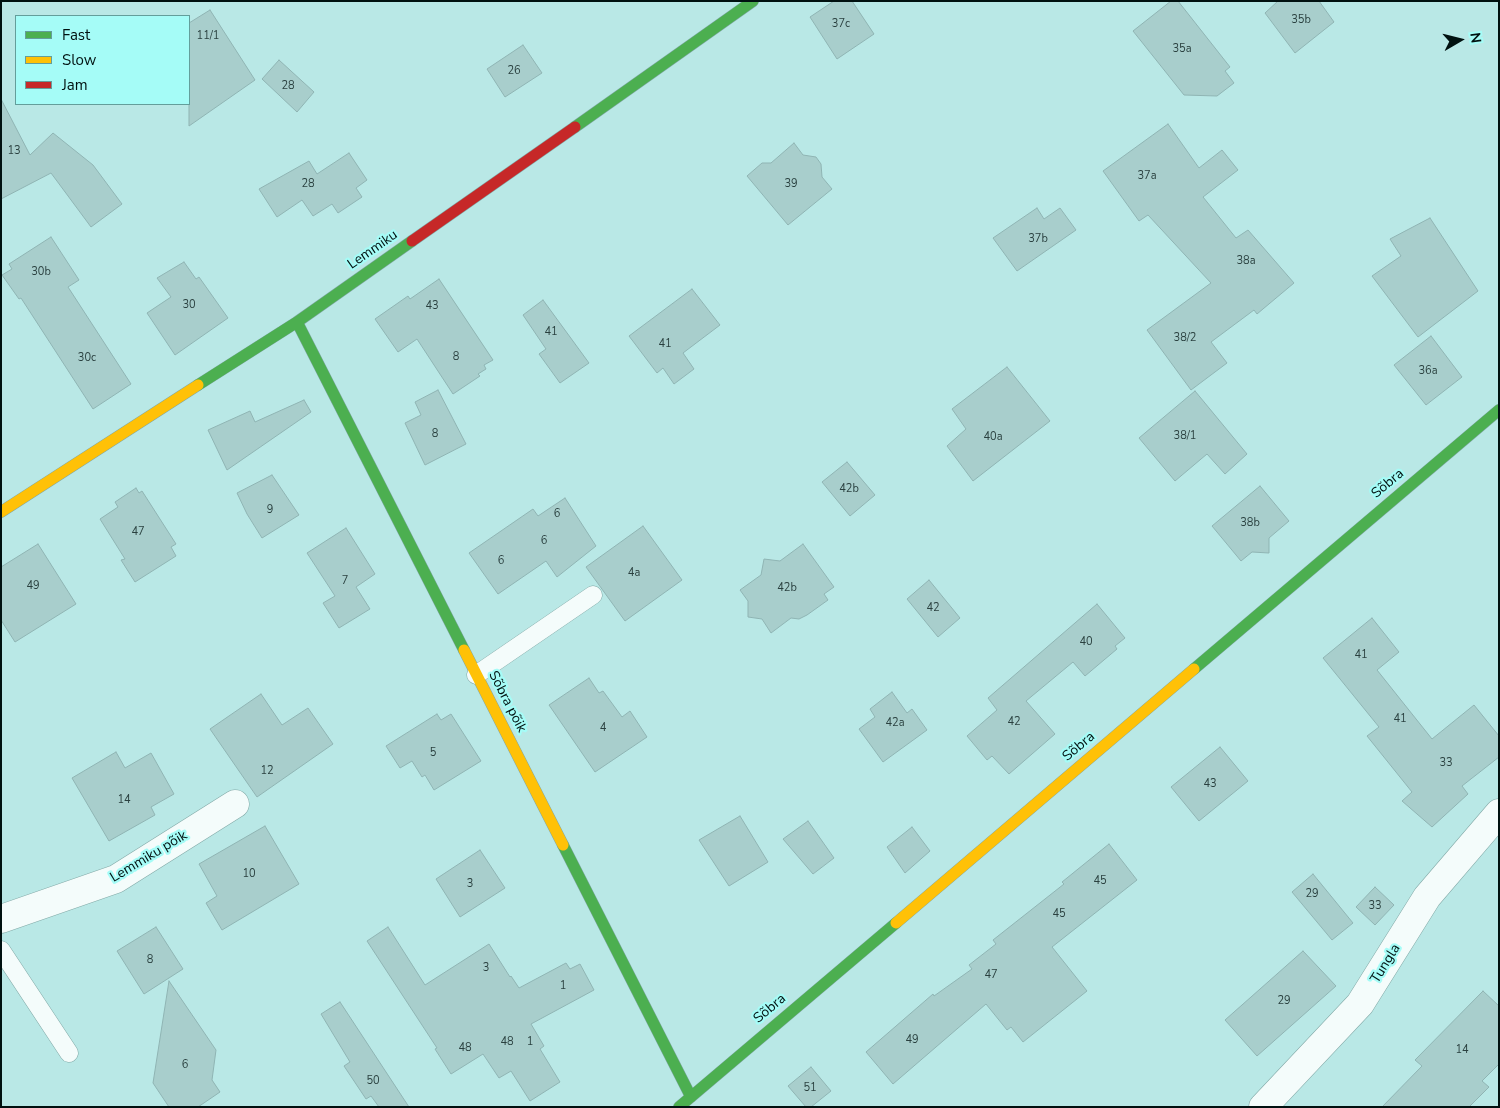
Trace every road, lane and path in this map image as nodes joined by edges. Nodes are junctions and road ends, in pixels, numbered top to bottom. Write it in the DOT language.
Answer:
graph roads {
  1 [pos="753,1"];
  2 [pos="297,322"];
  3 [pos="1499,410"];
  4 [pos="1,512"];
  5 [pos="593,595"];
  6 [pos="476,675"];
  7 [pos="235,804"];
  8 [pos="1499,813"];
  9 [pos="1,919"];
  10 [pos="1,950"];
  11 [pos="69,1053"];
  12 [pos="691,1097"];
  13 [pos="679,1107"];
  14 [pos="1263,1107"];
  1 -- 2 [label="street, Lemmiku"];
  2 -- 4 [label="street, Lemmiku"];
  2 -- 6 [label="street, Sõbra põik"];
  3 -- 12 [label="street, Sõbra"];
  5 -- 6 [label="lane"];
  6 -- 12 [label="street, Sõbra põik"];
  7 -- 9 [label="street, Lemmiku põik"];
  8 -- 14 [label="street, Tungla"];
  10 -- 11 [label="lane"];
  12 -- 13 [label="street, Sõbra"];
}
